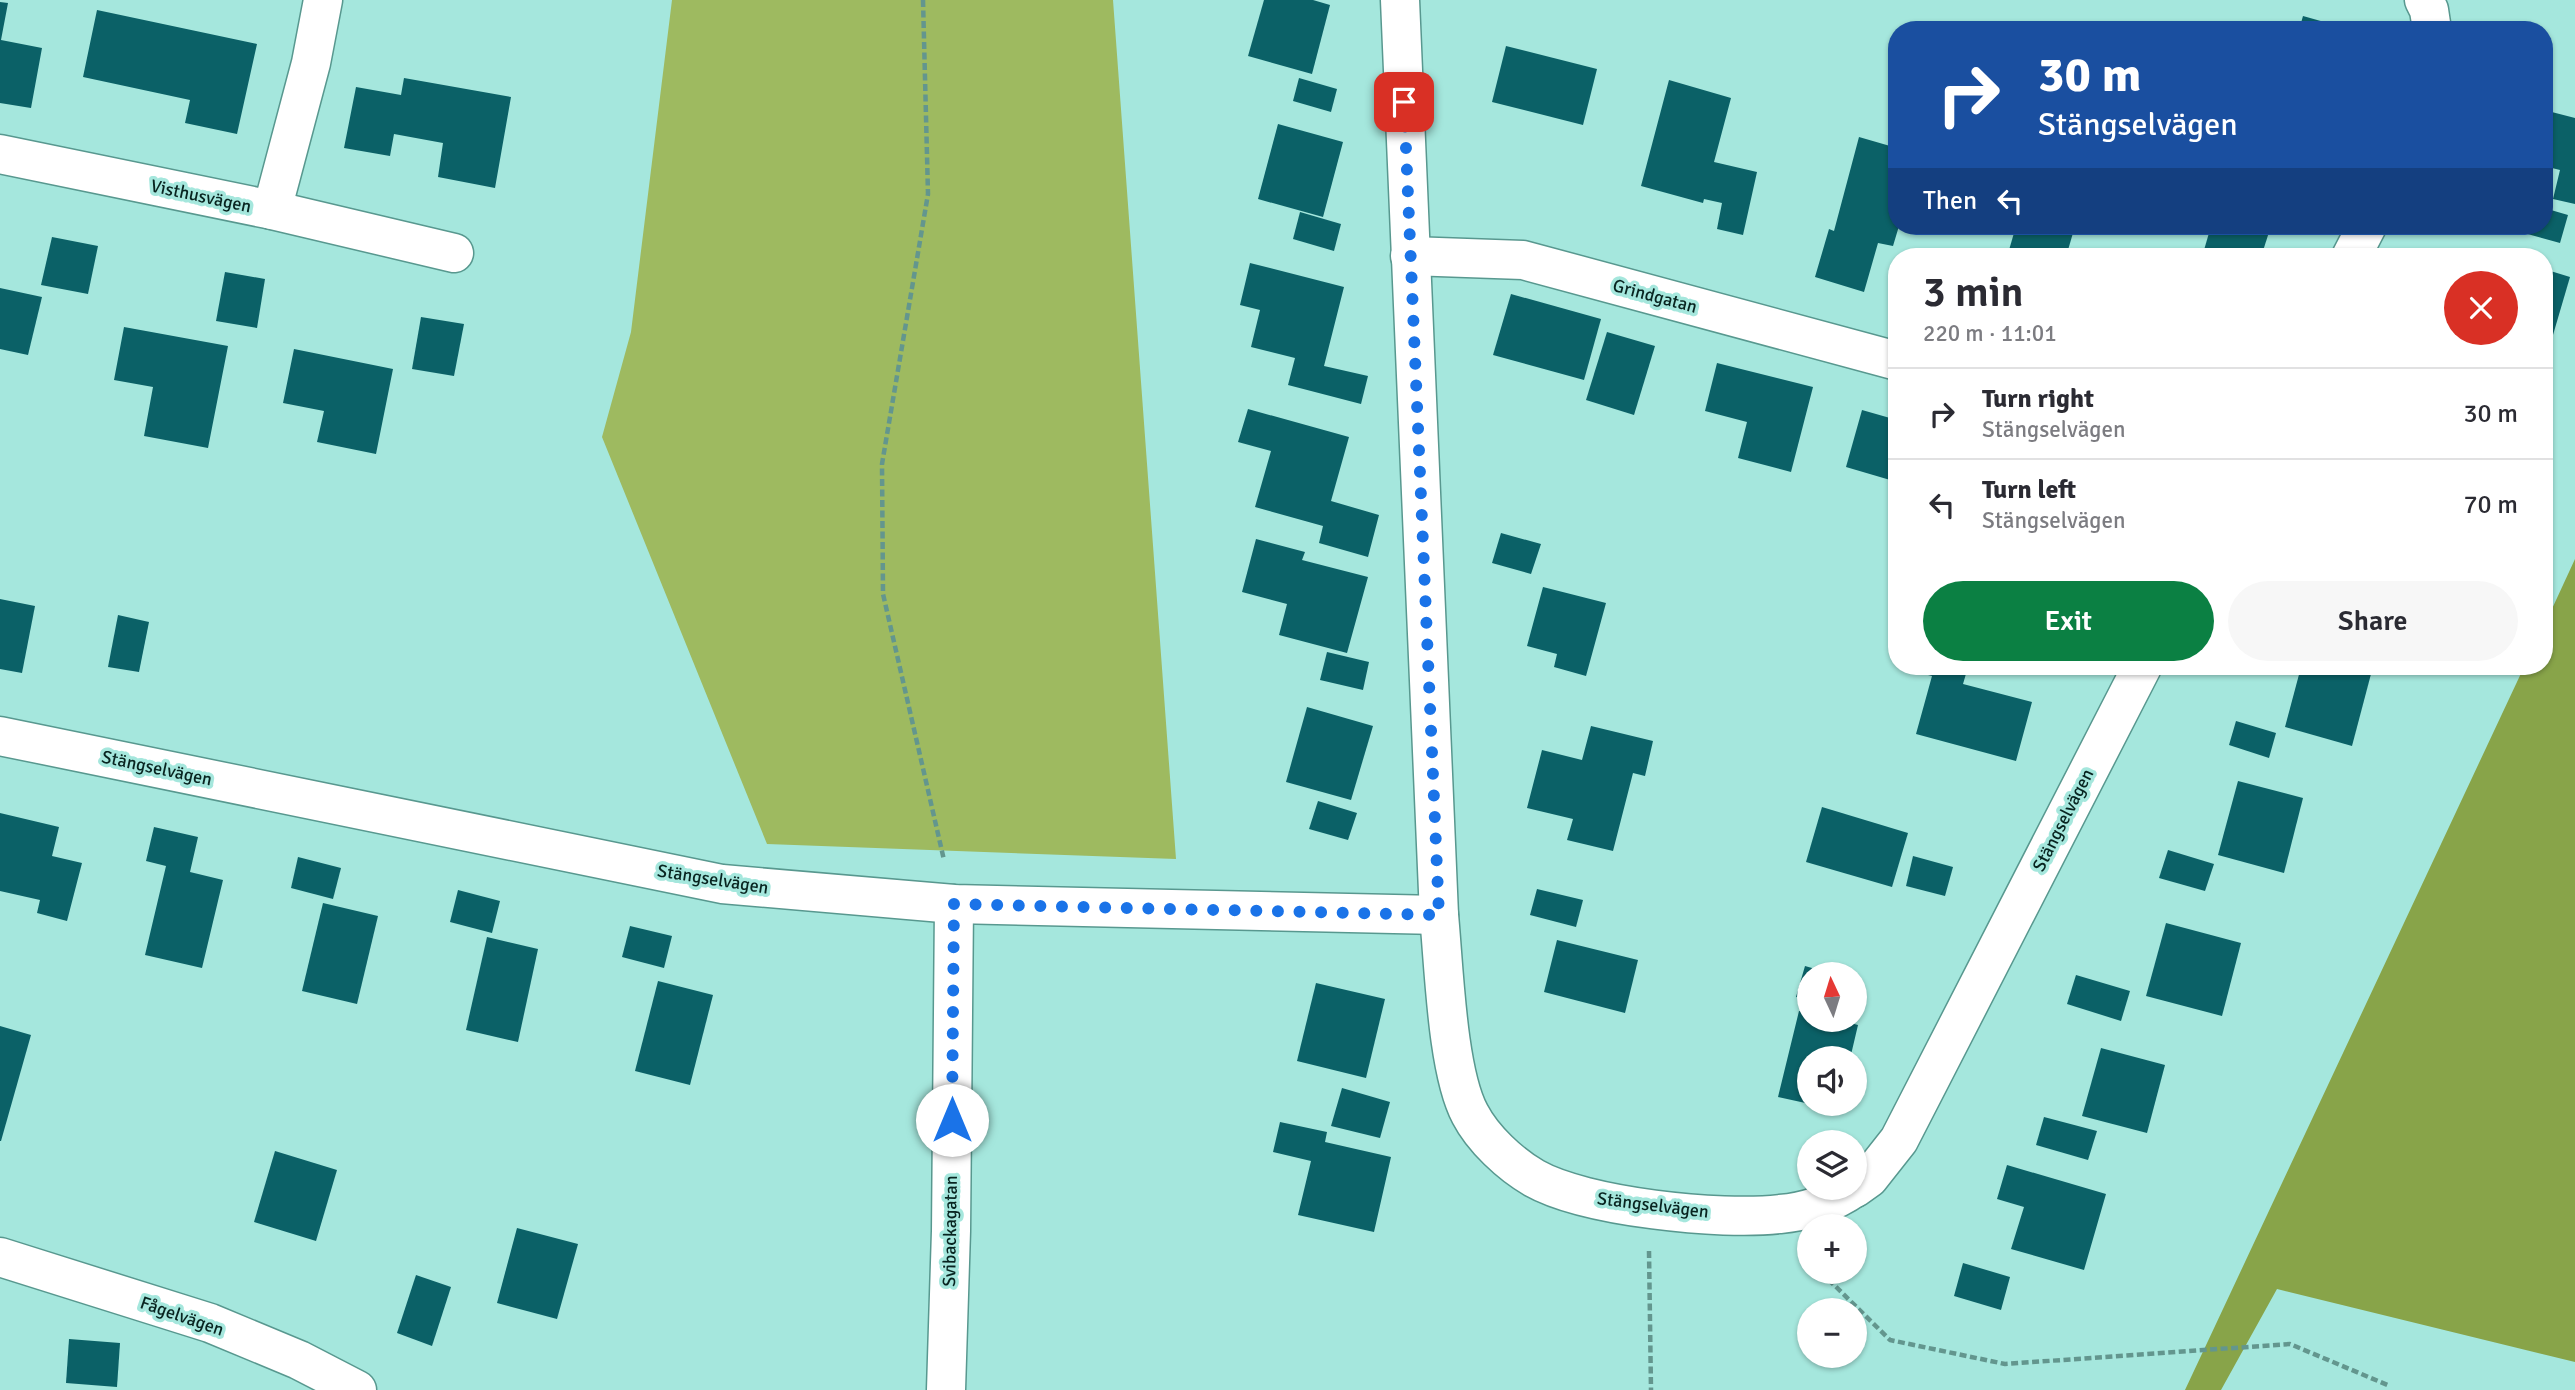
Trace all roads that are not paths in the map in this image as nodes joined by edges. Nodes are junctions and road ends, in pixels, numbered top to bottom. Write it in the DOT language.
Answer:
graph roads {
  1 [pos="323,0"];
  2 [pos="1400,0"];
  3 [pos="2424,0"];
  4 [pos="2431,21"];
  5 [pos="0,153"];
  6 [pos="272,211"];
  7 [pos="454,253"];
  8 [pos="1410,256"];
  9 [pos="1888,359"];
  10 [pos="2138,675"];
  11 [pos="0,736"];
  12 [pos="954,904"];
  13 [pos="1439,915"];
  14 [pos="1867,1179"];
  15 [pos="1832,1200"];
  16 [pos="0,1257"];
  17 [pos="357,1390"];
  18 [pos="946,1390"];
  1 -- 6 [label="street, Visthusvägen"];
  2 -- 8 [label="street, Stängselvägen"];
  3 -- 4 [label="street"];
  5 -- 6 [label="street, Visthusvägen"];
  6 -- 7 [label="street"];
  8 -- 9 [label="street, Grindgatan"];
  8 -- 13 [label="street, Stängselvägen"];
  10 -- 14 [label="street, Stängselvägen"];
  11 -- 12 [label="street, Stängselvägen"];
  12 -- 13 [label="street, Stängselvägen"];
  12 -- 18 [label="street, Svibackagatan"];
  13 -- 15 [label="street, Stängselvägen"];
  16 -- 17 [label="street, Fågelvägen"];
}
